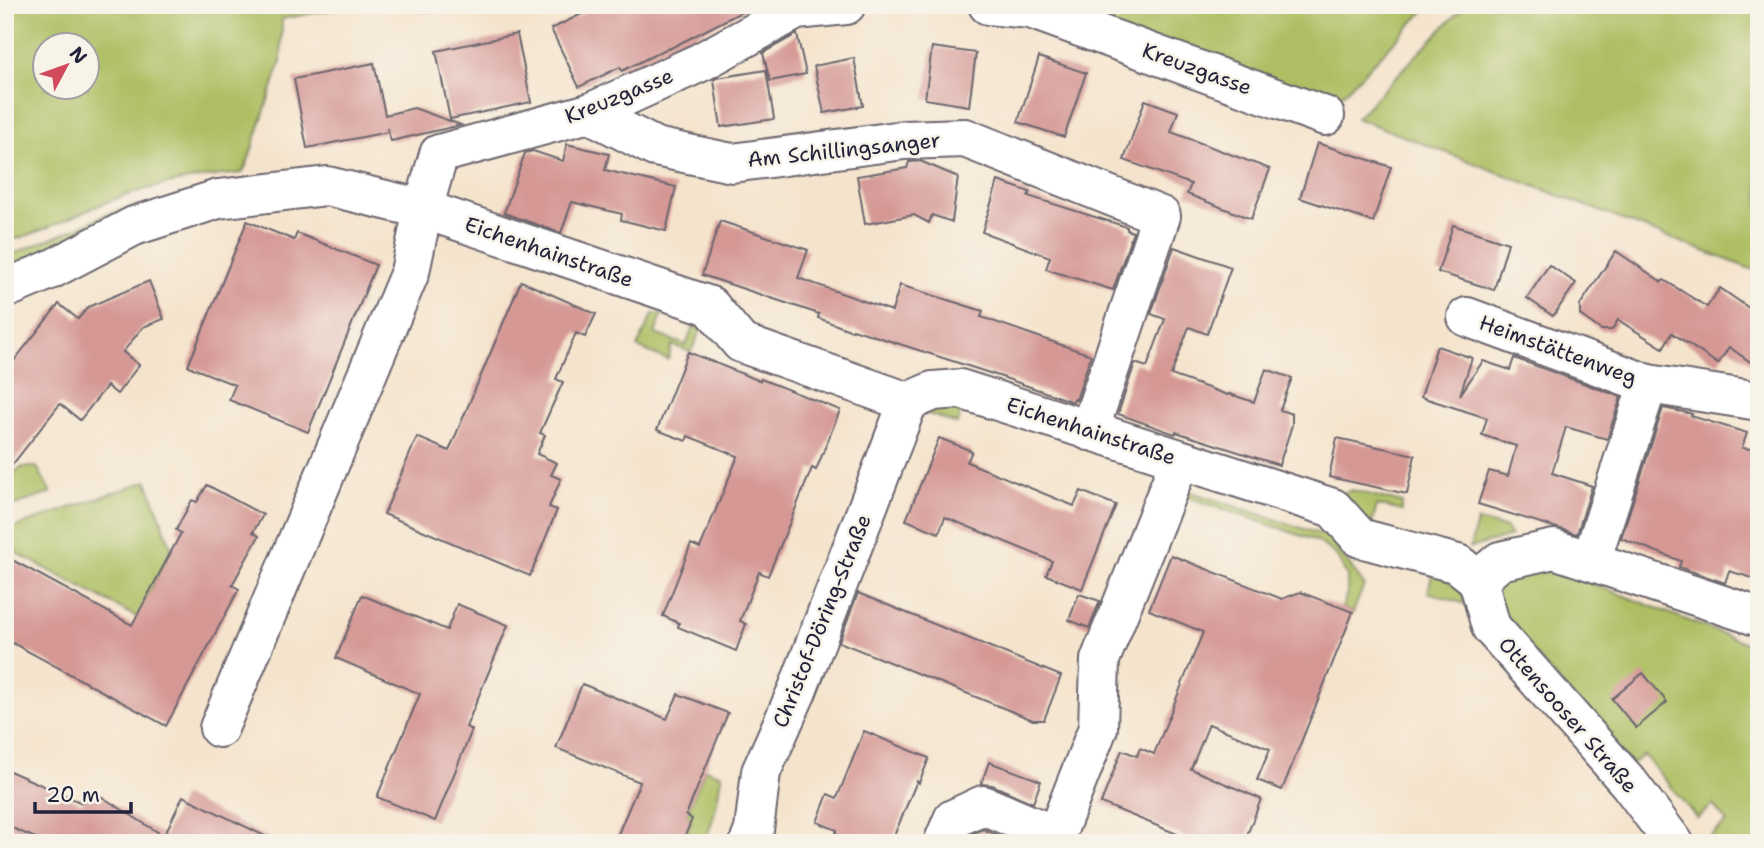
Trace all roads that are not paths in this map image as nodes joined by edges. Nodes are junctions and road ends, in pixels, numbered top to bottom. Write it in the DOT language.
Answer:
graph roads {
  1 [pos="846,5"];
  2 [pos="988,5"];
  3 [pos="589,113"];
  4 [pos="1325,116"];
  5 [pos="423,209"];
  6 [pos="5,289"];
  7 [pos="1467,317"];
  8 [pos="1648,384"];
  9 [pos="1759,401"];
  10 [pos="908,402"];
  11 [pos="1089,431"];
  12 [pos="1180,460"];
  13 [pos="1591,561"];
  14 [pos="1478,580"];
  15 [pos="1759,617"];
  16 [pos="219,728"];
  17 [pos="1055,839"];
  18 [pos="749,843"];
  19 [pos="943,843"];
  20 [pos="1674,843"];
  1 -- 3 [label="street, Kreuzgasse"];
  2 -- 4 [label="street, Kreuzgasse"];
  3 -- 5 [label="street, Kreuzgasse"];
  3 -- 11 [label="street, Am Schillingsanger"];
  5 -- 6 [label="street, Eichenhainstraße"];
  5 -- 10 [label="street, Eichenhainstraße"];
  5 -- 16 [label="street"];
  7 -- 8 [label="street, Heimstättenweg"];
  8 -- 9 [label="street, Heimstättenweg"];
  8 -- 13 [label="street, Heimstättenweg"];
  10 -- 11 [label="street, Eichenhainstraße"];
  10 -- 18 [label="street, Christof-Döring-Straße"];
  11 -- 12 [label="street, Eichenhainstraße"];
  12 -- 14 [label="street, Eichenhainstraße"];
  12 -- 17 [label="street"];
  13 -- 14 [label="street"];
  13 -- 15 [label="street"];
  14 -- 20 [label="street, Ottensooser Straße"];
  17 -- 19 [label="street"];
}
